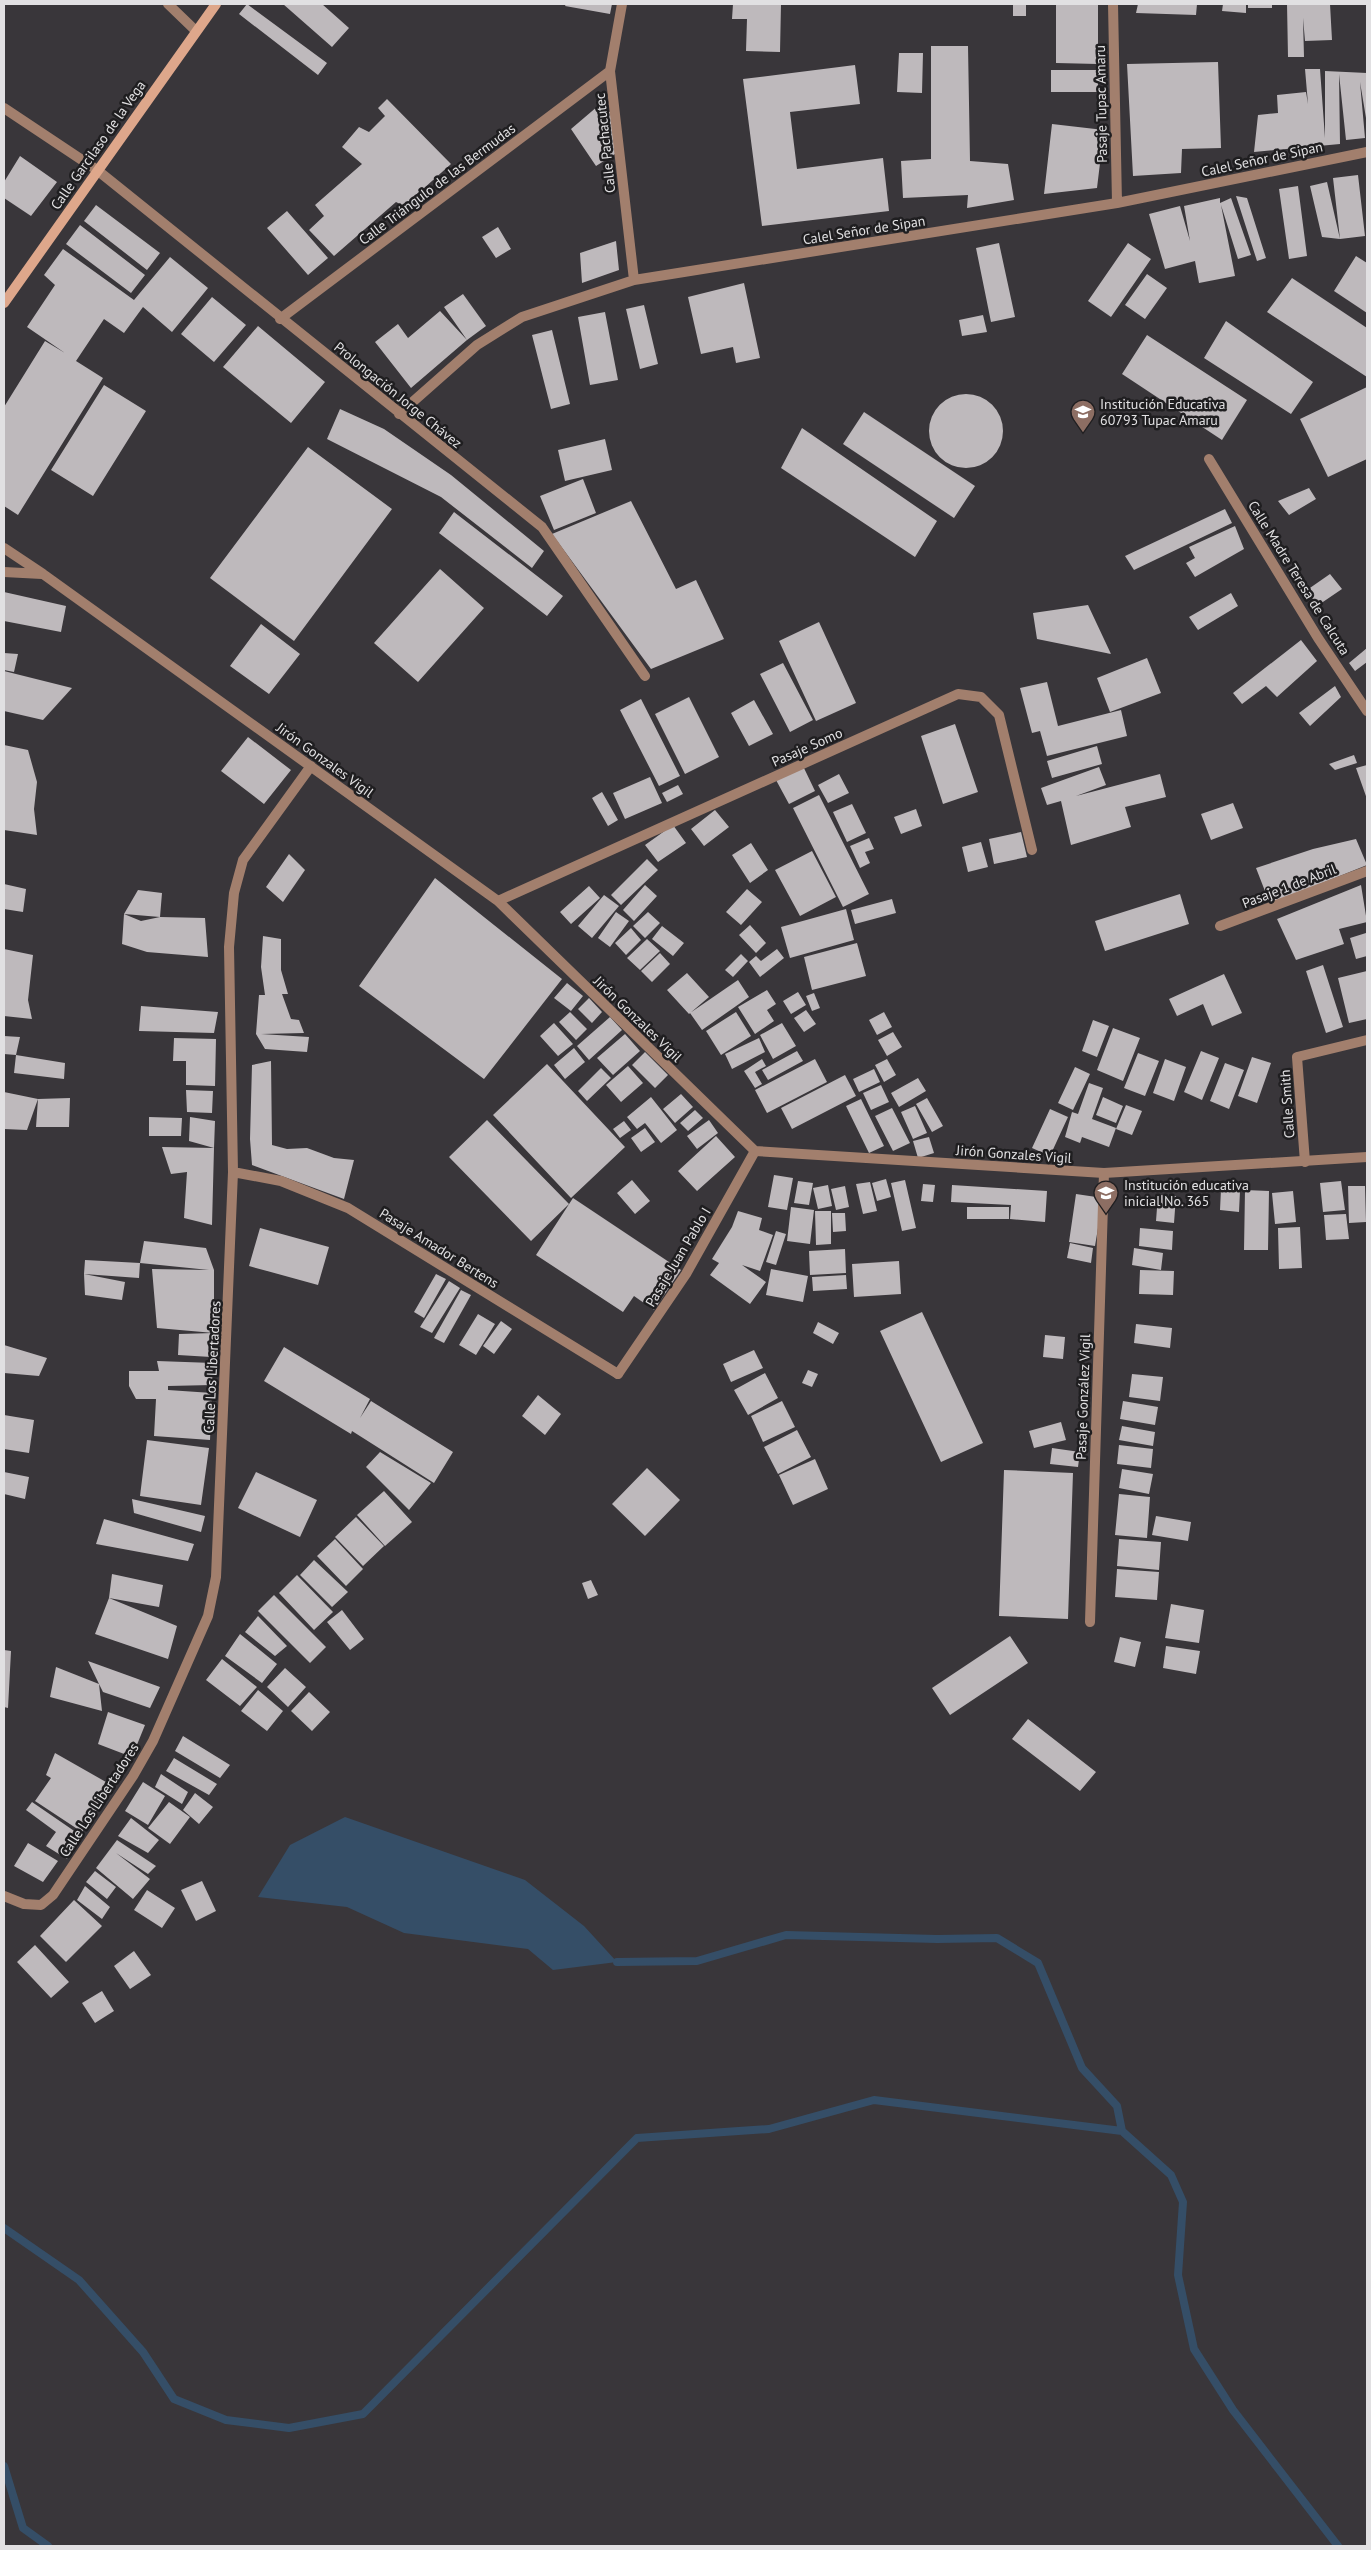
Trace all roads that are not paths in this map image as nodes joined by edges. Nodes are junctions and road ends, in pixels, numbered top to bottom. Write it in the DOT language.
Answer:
graph roads {
  1 [pos="168,4"];
  2 [pos="216,4"];
  3 [pos="622,4"];
  4 [pos="1113,4"];
  5 [pos="196,32"];
  6 [pos="610,71"];
  7 [pos="4,108"];
  8 [pos="1367,152"];
  9 [pos="97,170"];
  10 [pos="1116,203"];
  11 [pos="634,280"];
  12 [pos="4,303"];
  13 [pos="280,319"];
  14 [pos="399,414"];
  15 [pos="1209,459"];
  16 [pos="4,548"];
  17 [pos="4,572"];
  18 [pos="43,574"];
  19 [pos="644,676"];
  20 [pos="1367,711"];
  21 [pos="311,766"];
  22 [pos="1032,850"];
  23 [pos="1367,871"];
  24 [pos="498,901"];
  25 [pos="1220,926"];
  26 [pos="1367,1040"];
  27 [pos="755,1152"];
  28 [pos="1367,1157"];
  29 [pos="1305,1162"];
  30 [pos="233,1172"];
  31 [pos="1104,1173"];
  32 [pos="618,1374"];
  33 [pos="1090,1622"];
  34 [pos="4,1896"];
  1 -- 5 [label="street"];
  2 -- 5 [label="street, Calle Garcilaso de la Vega"];
  3 -- 6 [label="street, Calle Pachacutec"];
  4 -- 10 [label="street, Pasaje Tupac Amaru"];
  5 -- 9 [label="street, Calle Garcilaso de la Vega"];
  6 -- 11 [label="street, Calle Pachacutec"];
  6 -- 13 [label="street, Calle Triángulo de las Bermudas"];
  7 -- 9 [label="street, Prolongación Jorge Chávez"];
  8 -- 10 [label="street, Calel Señor de Sipan"];
  9 -- 12 [label="street, Calle Garcilaso de la Vega"];
  9 -- 13 [label="street, Prolongación Jorge Chávez"];
  10 -- 11 [label="street, Calel Señor de Sipan"];
  11 -- 14 [label="street, Calel Señor de Sipan"];
  13 -- 14 [label="street, Prolongación Jorge Chávez"];
  14 -- 19 [label="street, Prolongación Jorge Chávez"];
  15 -- 20 [label="street, Calle Madre Teresa de Calcuta"];
  16 -- 18 [label="street, Jirón Gonzales Vigil"];
  17 -- 18 [label="street"];
  18 -- 21 [label="street, Jirón Gonzales Vigil"];
  21 -- 24 [label="street, Jirón Gonzales Vigil"];
  21 -- 30 [label="street, Calle Los Libertadores"];
  22 -- 24 [label="street, Pasaje Somo"];
  23 -- 25 [label="street, Pasaje 1 de Abril"];
  24 -- 27 [label="street, Jirón Gonzales Vigil"];
  26 -- 29 [label="street, Calle Smith"];
  27 -- 31 [label="street, Jirón Gonzales Vigil"];
  27 -- 32 [label="street, Pasaje Juan Pablo I"];
  28 -- 29 [label="street, Jirón Gonzales Vigil"];
  29 -- 31 [label="street, Jirón Gonzales Vigil"];
  30 -- 32 [label="street, Pasaje Amador Bertens"];
  30 -- 34 [label="street, Calle Los Libertadores"];
  31 -- 33 [label="street, Pasaje González Vigil"];
}
